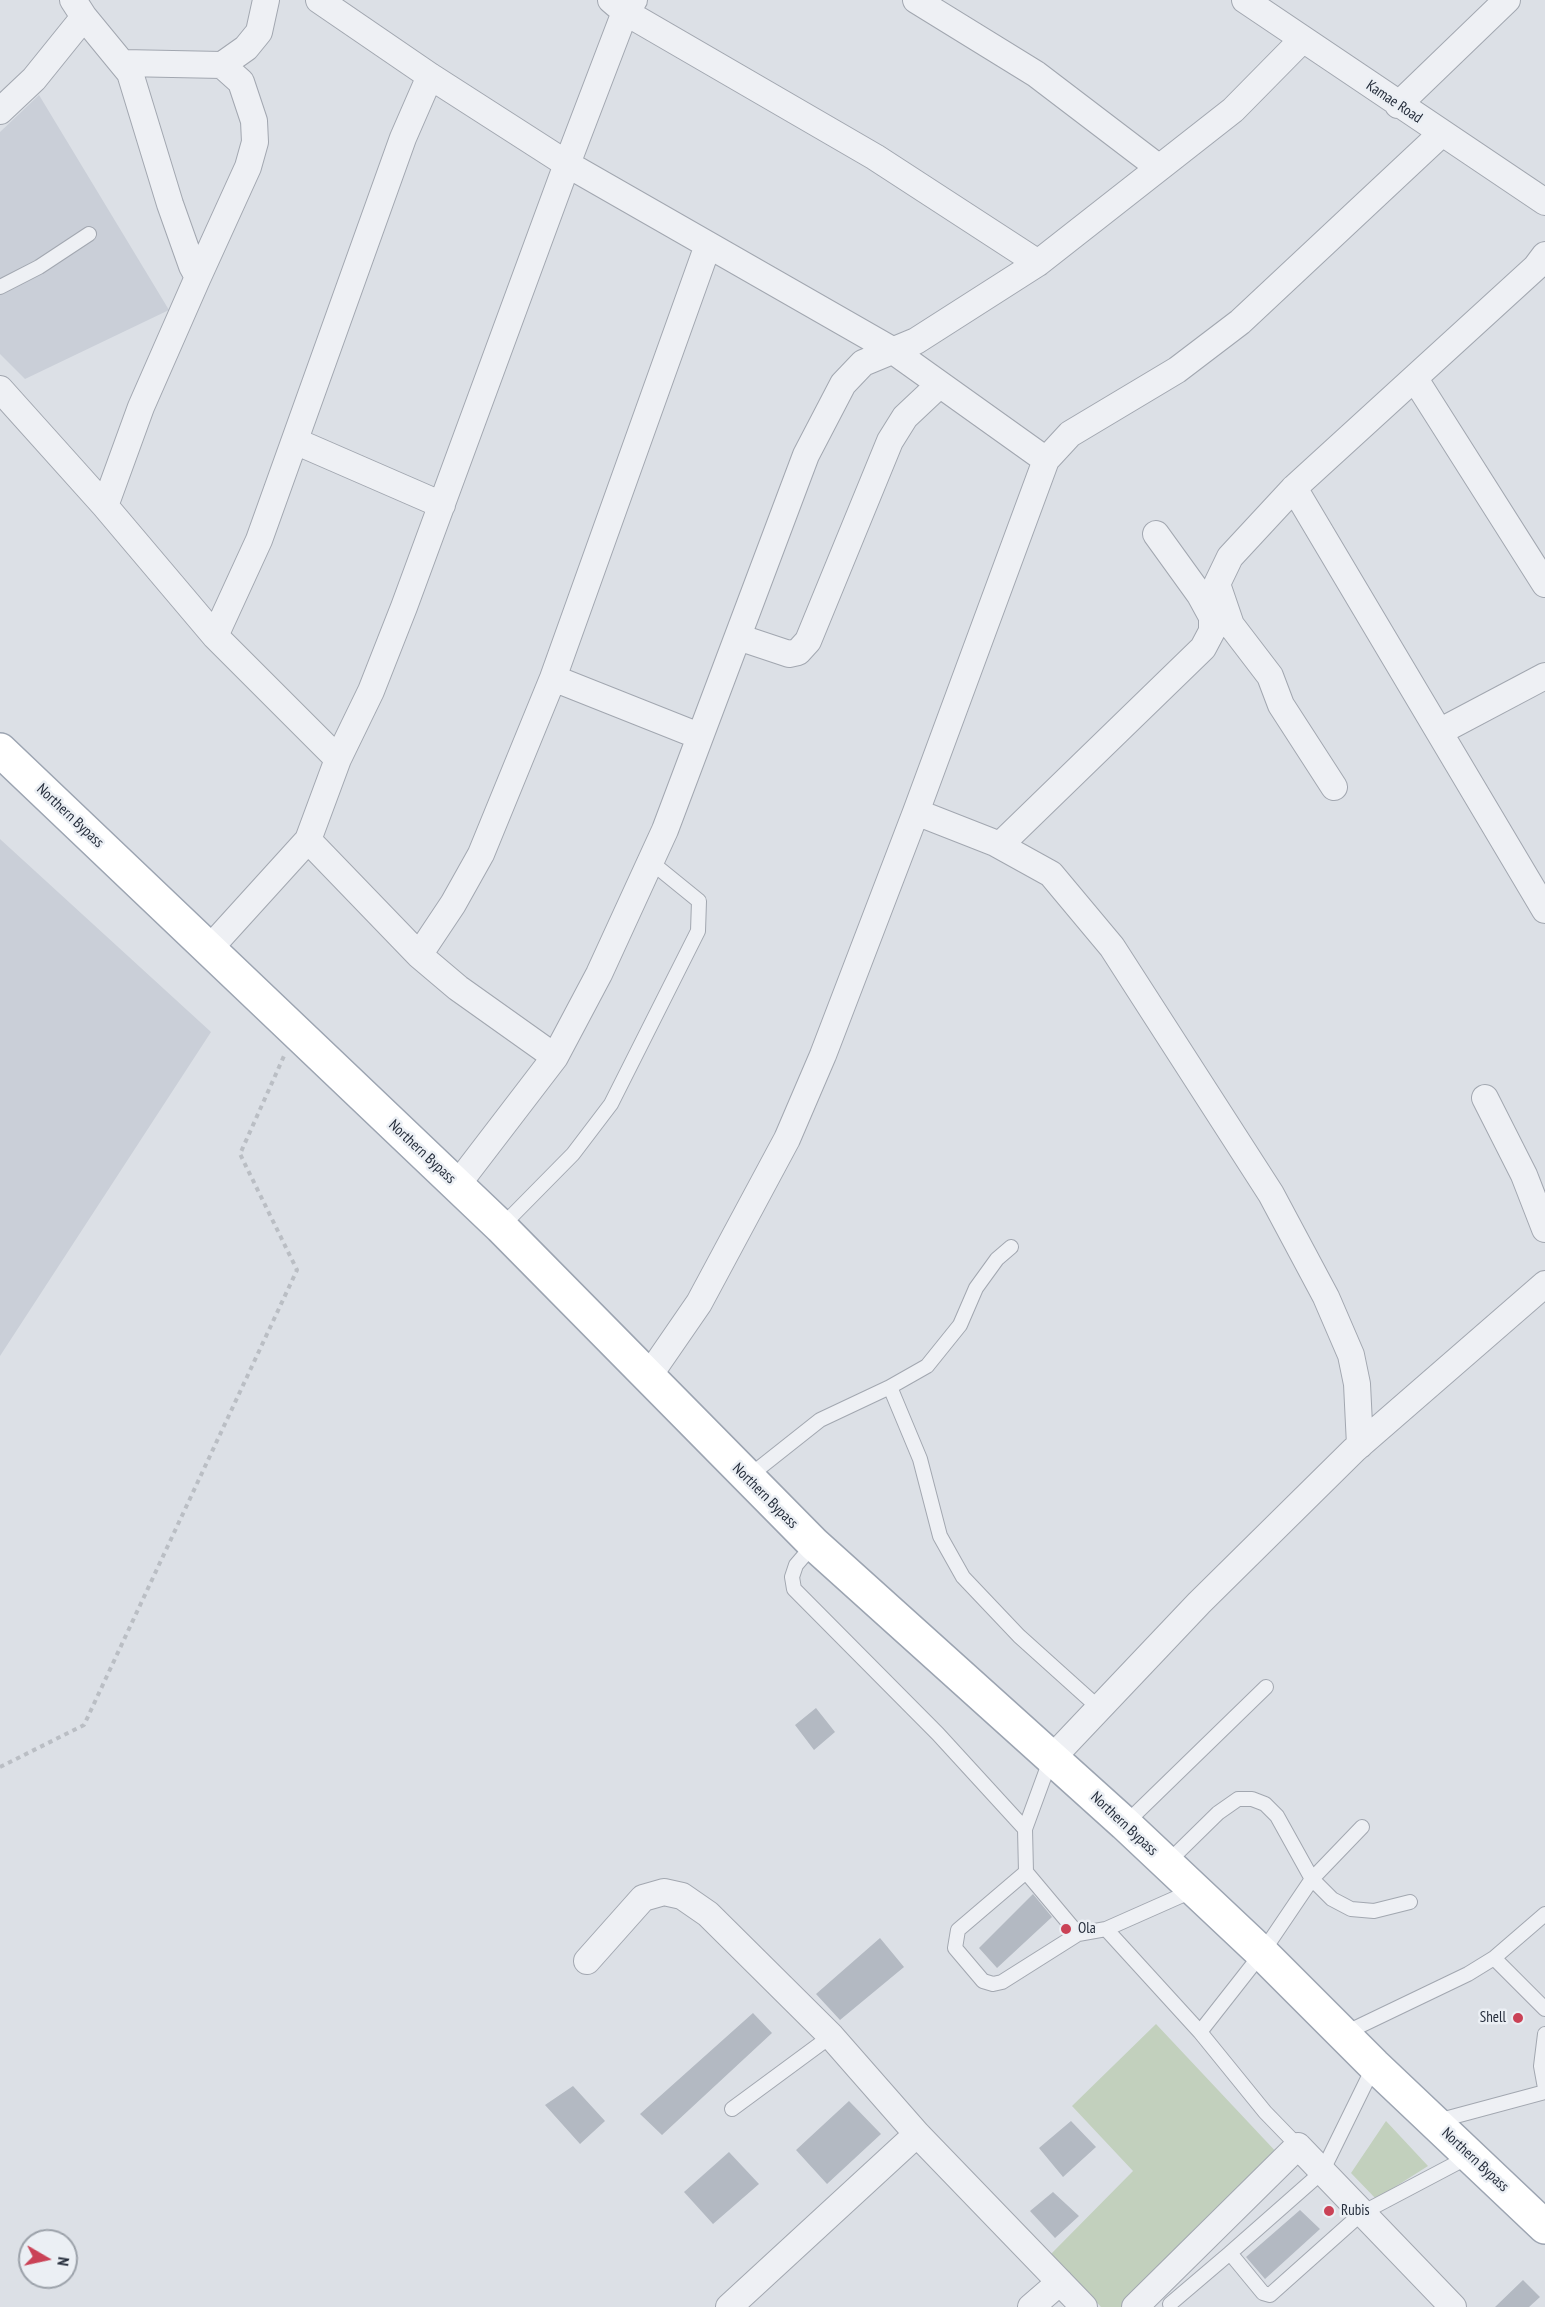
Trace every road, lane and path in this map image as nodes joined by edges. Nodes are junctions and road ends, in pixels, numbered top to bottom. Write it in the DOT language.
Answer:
graph roads {
  1 [pos="266,0"];
  2 [pos="319,0"];
  3 [pos="916,0"];
  4 [pos="1507,0"];
  5 [pos="1252,2"];
  6 [pos="623,4"];
  7 [pos="78,9"];
  8 [pos="1302,39"];
  9 [pos="123,63"];
  10 [pos="222,65"];
  11 [pos="430,76"];
  12 [pos="1398,105"];
  13 [pos="0,111"];
  14 [pos="1442,134"];
  15 [pos="567,164"];
  16 [pos="1158,167"];
  17 [pos="1540,192"];
  18 [pos="89,234"];
  19 [pos="708,246"];
  20 [pos="1038,263"];
  21 [pos="1542,268"];
  22 [pos="198,277"];
  23 [pos="0,287"];
  24 [pos="892,350"];
  25 [pos="1415,379"];
  26 [pos="939,385"];
  27 [pos="0,389"];
  28 [pos="295,441"];
  29 [pos="1046,460"];
  30 [pos="1294,488"];
  31 [pos="442,505"];
  32 [pos="105,506"];
  33 [pos="1156,534"];
  34 [pos="1545,584"];
  35 [pos="215,636"];
  36 [pos="738,637"];
  37 [pos="1545,676"];
  38 [pos="553,678"];
  39 [pos="1441,731"];
  40 [pos="699,736"];
  41 [pos="0,750"];
  42 [pos="338,759"];
  43 [pos="1334,787"];
  44 [pos="916,812"];
  45 [pos="308,840"];
  46 [pos="1000,845"];
  47 [pos="651,862"];
  48 [pos="1545,910"];
  49 [pos="210,948"];
  50 [pos="419,955"];
  51 [pos="296,1030"];
  52 [pos="555,1057"];
  53 [pos="1485,1098"];
  54 [pos="457,1185"];
  55 [pos="501,1227"];
  56 [pos="1545,1229"];
  57 [pos="1011,1247"];
  58 [pos="1545,1284"];
  59 [pos="648,1377"];
  60 [pos="890,1387"];
  61 [pos="1360,1445"];
  62 [pos="747,1478"];
  63 [pos="814,1544"];
  64 [pos="1266,1687"];
  65 [pos="1099,1708"];
  66 [pos="1052,1758"];
  67 [pos="0,1767"];
  68 [pos="1125,1824"];
  69 [pos="1362,1827"];
  70 [pos="1025,1830"];
  71 [pos="1166,1864"];
  72 [pos="1026,1872"];
  73 [pos="1312,1879"];
  74 [pos="1194,1890"];
  75 [pos="1410,1902"];
  76 [pos="1545,1914"];
  77 [pos="1106,1929"];
  78 [pos="1078,1935"];
  79 [pos="1262,1953"];
  80 [pos="1494,1958"];
  81 [pos="587,1961"];
  82 [pos="1545,2009"];
  83 [pos="1200,2032"];
  84 [pos="1343,2034"];
  85 [pos="1545,2034"];
  86 [pos="831,2036"];
  87 [pos="1374,2065"];
  88 [pos="1545,2088"];
  89 [pos="1545,2092"];
  90 [pos="732,2109"];
  91 [pos="1435,2122"];
  92 [pos="917,2134"];
  93 [pos="1298,2146"];
  94 [pos="1472,2155"];
  95 [pos="1322,2172"];
  96 [pos="1362,2213"];
  97 [pos="1545,2227"];
  98 [pos="1230,2253"];
  99 [pos="1060,2282"];
  100 [pos="1170,2304"];
  101 [pos="729,2307"];
  102 [pos="1031,2307"];
  103 [pos="1084,2307"];
  104 [pos="1135,2307"];
  105 [pos="1453,2307"];
  1 -- 10 [label="street"];
  2 -- 11 [label="street"];
  3 -- 16 [label="street"];
  4 -- 12 [label="street"];
  5 -- 8 [label="street, Kamae Road"];
  6 -- 15 [label="street"];
  6 -- 20 [label="street"];
  7 -- 9 [label="street"];
  7 -- 13 [label="street"];
  8 -- 12 [label="street, Kamae Road"];
  8 -- 16 [label="street"];
  9 -- 10 [label="street"];
  9 -- 22 [label="street"];
  10 -- 22 [label="street"];
  11 -- 15 [label="street"];
  11 -- 28 [label="street"];
  12 -- 14 [label="street, Kamae Road"];
  14 -- 17 [label="street, Kamae Road"];
  14 -- 29 [label="street"];
  15 -- 19 [label="street"];
  15 -- 31 [label="street"];
  16 -- 20 [label="street"];
  18 -- 23 [label="lane"];
  19 -- 24 [label="street"];
  19 -- 38 [label="street"];
  20 -- 24 [label="street"];
  21 -- 25 [label="street"];
  22 -- 32 [label="street"];
  24 -- 26 [label="street"];
  24 -- 36 [label="street"];
  25 -- 30 [label="street"];
  25 -- 34 [label="street"];
  26 -- 29 [label="street"];
  26 -- 36 [label="street"];
  27 -- 32 [label="street"];
  28 -- 31 [label="street"];
  28 -- 35 [label="street"];
  29 -- 44 [label="street"];
  30 -- 39 [label="street"];
  30 -- 43 [label="street"];
  31 -- 42 [label="street"];
  32 -- 35 [label="street"];
  33 -- 46 [label="street"];
  35 -- 42 [label="street"];
  36 -- 40 [label="street"];
  37 -- 39 [label="street"];
  38 -- 40 [label="street"];
  38 -- 50 [label="street"];
  39 -- 48 [label="street"];
  40 -- 47 [label="street"];
  41 -- 49 [label="main road, Northern Bypass"];
  42 -- 45 [label="street"];
  44 -- 46 [label="street"];
  44 -- 59 [label="street"];
  45 -- 49 [label="street"];
  45 -- 50 [label="street"];
  46 -- 61 [label="street"];
  47 -- 52 [label="street"];
  47 -- 55 [label="lane"];
  49 -- 51 [label="main road, Northern Bypass"];
  50 -- 52 [label="street"];
  51 -- 54 [label="main road, Northern Bypass"];
  51 -- 67 [label="path"];
  52 -- 54 [label="street"];
  53 -- 56 [label="street"];
  54 -- 55 [label="main road, Northern Bypass"];
  55 -- 59 [label="main road, Northern Bypass"];
  57 -- 60 [label="lane"];
  58 -- 61 [label="street"];
  59 -- 62 [label="main road, Northern Bypass"];
  60 -- 62 [label="lane"];
  60 -- 65 [label="lane"];
  61 -- 65 [label="street"];
  62 -- 63 [label="main road, Northern Bypass"];
  63 -- 66 [label="main road, Northern Bypass"];
  63 -- 70 [label="lane"];
  64 -- 68 [label="lane"];
  65 -- 66 [label="street"];
  66 -- 68 [label="main road, Northern Bypass"];
  66 -- 70 [label="lane"];
  68 -- 71 [label="main road, Northern Bypass"];
  69 -- 73 [label="lane"];
  70 -- 72 [label="lane"];
  71 -- 73 [label="lane"];
  71 -- 74 [label="main road, Northern Bypass"];
  72 -- 78 [label="lane"];
  72 -- 78 [label="lane"];
  73 -- 75 [label="lane"];
  73 -- 79 [label="lane"];
  74 -- 77 [label="lane"];
  74 -- 79 [label="main road, Northern Bypass"];
  76 -- 80 [label="lane"];
  77 -- 78 [label="lane"];
  77 -- 83 [label="lane"];
  79 -- 83 [label="lane"];
  79 -- 84 [label="main road, Northern Bypass"];
  80 -- 82 [label="lane"];
  80 -- 84 [label="lane"];
  81 -- 86 [label="street"];
  83 -- 93 [label="lane"];
  84 -- 87 [label="main road, Northern Bypass"];
  85 -- 88 [label="lane"];
  86 -- 90 [label="lane"];
  86 -- 92 [label="street"];
  87 -- 91 [label="main road, Northern Bypass"];
  87 -- 95 [label="lane"];
  89 -- 91 [label="lane"];
  91 -- 94 [label="main road, Northern Bypass"];
  92 -- 99 [label="street"];
  92 -- 101 [label="street"];
  93 -- 95 [label="street"];
  93 -- 104 [label="street"];
  94 -- 96 [label="lane"];
  94 -- 97 [label="main road, Northern Bypass"];
  95 -- 96 [label="street"];
  95 -- 98 [label="lane"];
  96 -- 98 [label="lane"];
  96 -- 105 [label="street"];
  98 -- 100 [label="lane"];
  99 -- 102 [label="street"];
  99 -- 103 [label="street"];
}
